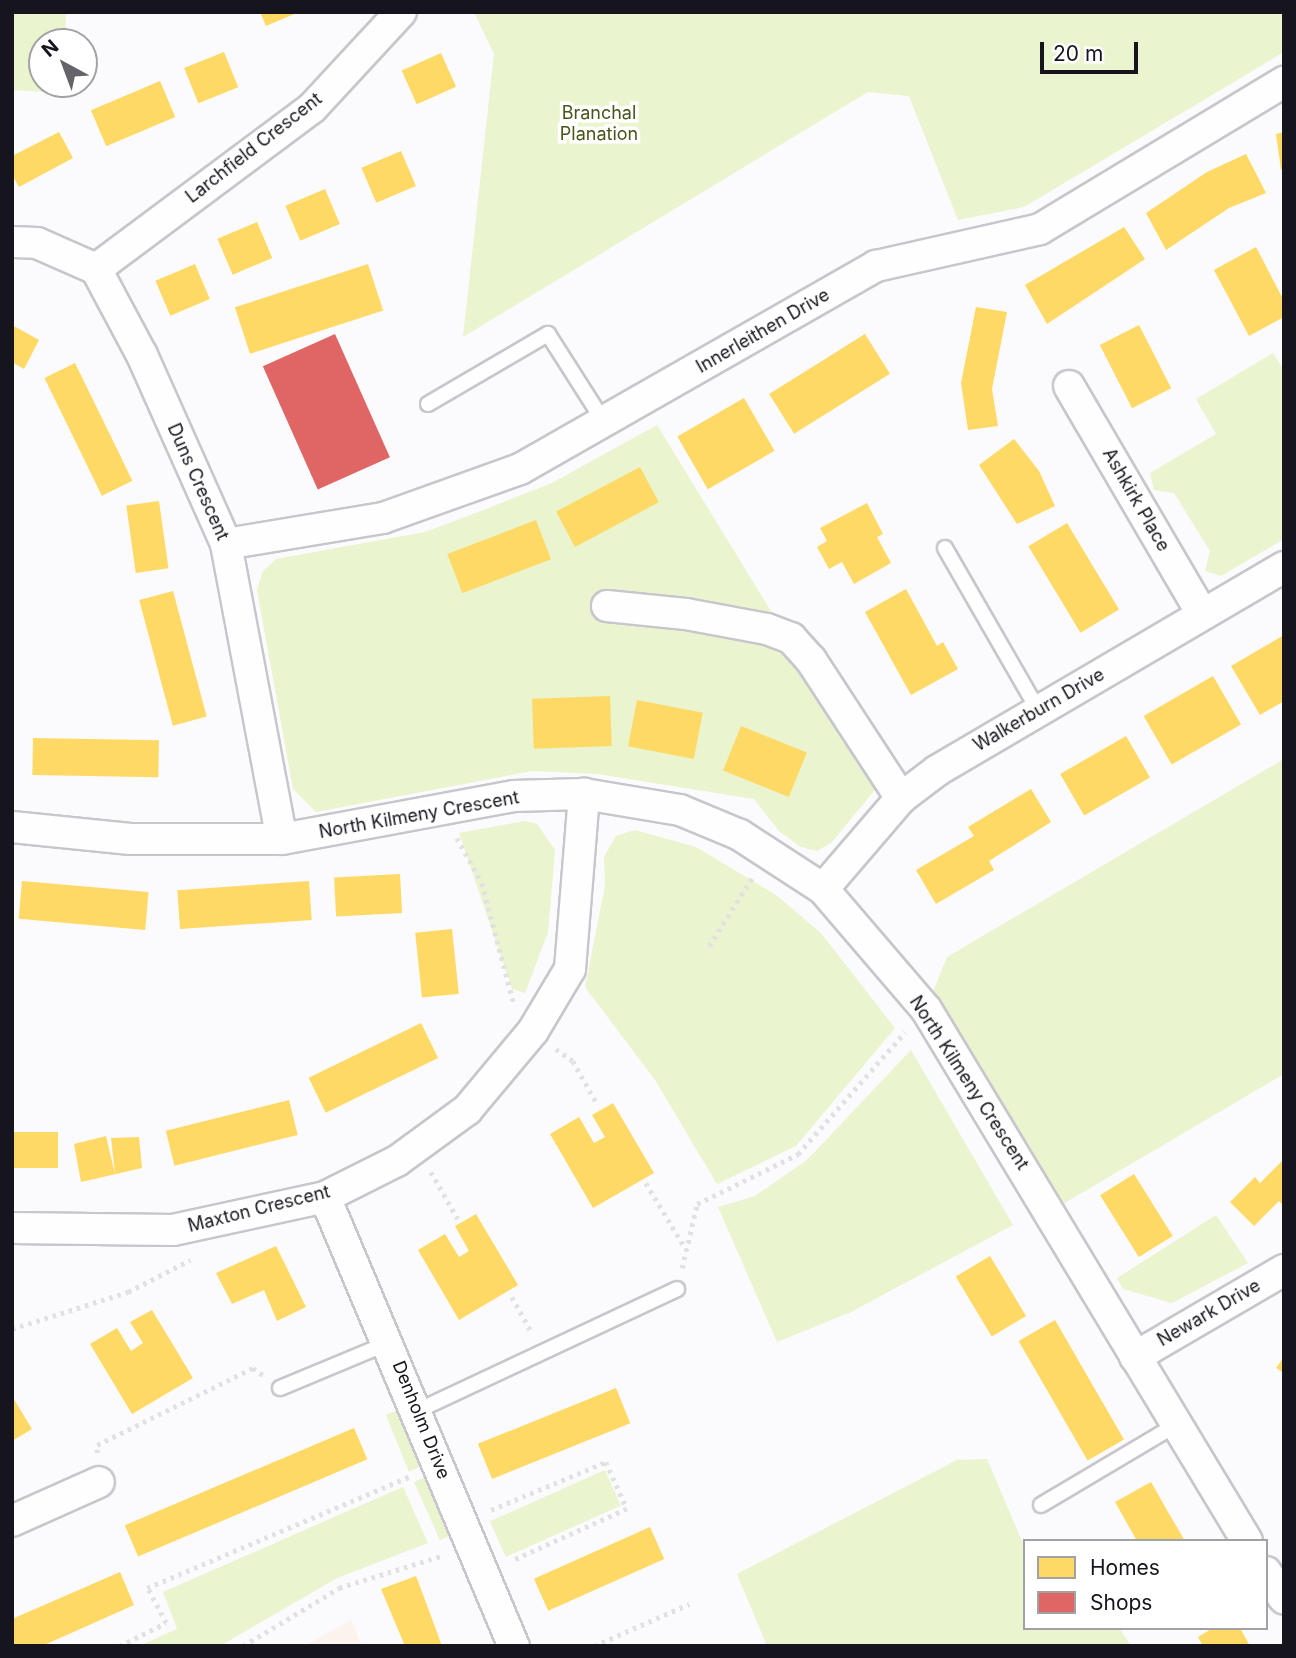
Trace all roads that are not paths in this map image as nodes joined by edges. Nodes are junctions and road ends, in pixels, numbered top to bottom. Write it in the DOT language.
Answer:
graph roads {
  1 [pos="401,12"];
  2 [pos="1284,82"];
  3 [pos="12,242"];
  4 [pos="96,269"];
  5 [pos="1069,386"];
  6 [pos="428,404"];
  7 [pos="604,422"];
  8 [pos="226,544"];
  9 [pos="945,548"];
  10 [pos="1284,567"];
  11 [pos="607,606"];
  12 [pos="1202,614"];
  13 [pos="1038,710"];
  14 [pos="584,794"];
  15 [pos="901,798"];
  16 [pos="12,827"];
  17 [pos="282,839"];
  18 [pos="823,889"];
  19 [pos="325,1196"];
  20 [pos="12,1228"];
  21 [pos="1284,1270"];
  22 [pos="677,1289"];
  23 [pos="389,1342"];
  24 [pos="1135,1357"];
  25 [pos="280,1388"];
  26 [pos="418,1410"];
  27 [pos="1176,1424"];
  28 [pos="99,1482"];
  29 [pos="1041,1505"];
  30 [pos="12,1521"];
  31 [pos="1246,1539"];
  32 [pos="1268,1575"];
  33 [pos="1284,1600"];
  34 [pos="514,1646"];
  1 -- 4 [label="street, Larchfield Crescent"];
  2 -- 7 [label="street, Innerleithen Drive"];
  3 -- 4 [label="street"];
  4 -- 8 [label="street, Duns Crescent"];
  5 -- 12 [label="street, Ashkirk Place"];
  6 -- 7 [label="lane"];
  7 -- 8 [label="street, Innerleithen Drive"];
  8 -- 17 [label="street, Duns Crescent"];
  9 -- 13 [label="lane"];
  10 -- 12 [label="street, Walkerburn Drive"];
  11 -- 15 [label="street"];
  12 -- 13 [label="street, Walkerburn Drive"];
  13 -- 15 [label="street, Walkerburn Drive"];
  14 -- 17 [label="street, North Kilmeny Crescent"];
  14 -- 18 [label="street, North Kilmeny Crescent"];
  14 -- 19 [label="street, Maxton Crescent"];
  15 -- 18 [label="street, Walkerburn Drive"];
  16 -- 17 [label="street, North Kilmeny Crescent"];
  18 -- 24 [label="street, North Kilmeny Crescent"];
  19 -- 20 [label="street, Maxton Crescent"];
  19 -- 23 [label="street, Denholm Drive"];
  21 -- 24 [label="street, Newark Drive"];
  22 -- 26 [label="lane"];
  23 -- 25 [label="lane"];
  23 -- 26 [label="street, Denholm Drive"];
  24 -- 27 [label="street, North Kilmeny Crescent"];
  26 -- 34 [label="street, Denholm Drive"];
  27 -- 29 [label="lane"];
  27 -- 31 [label="street, North Kilmeny Crescent"];
  28 -- 30 [label="street"];
  32 -- 33 [label="street"];
}
